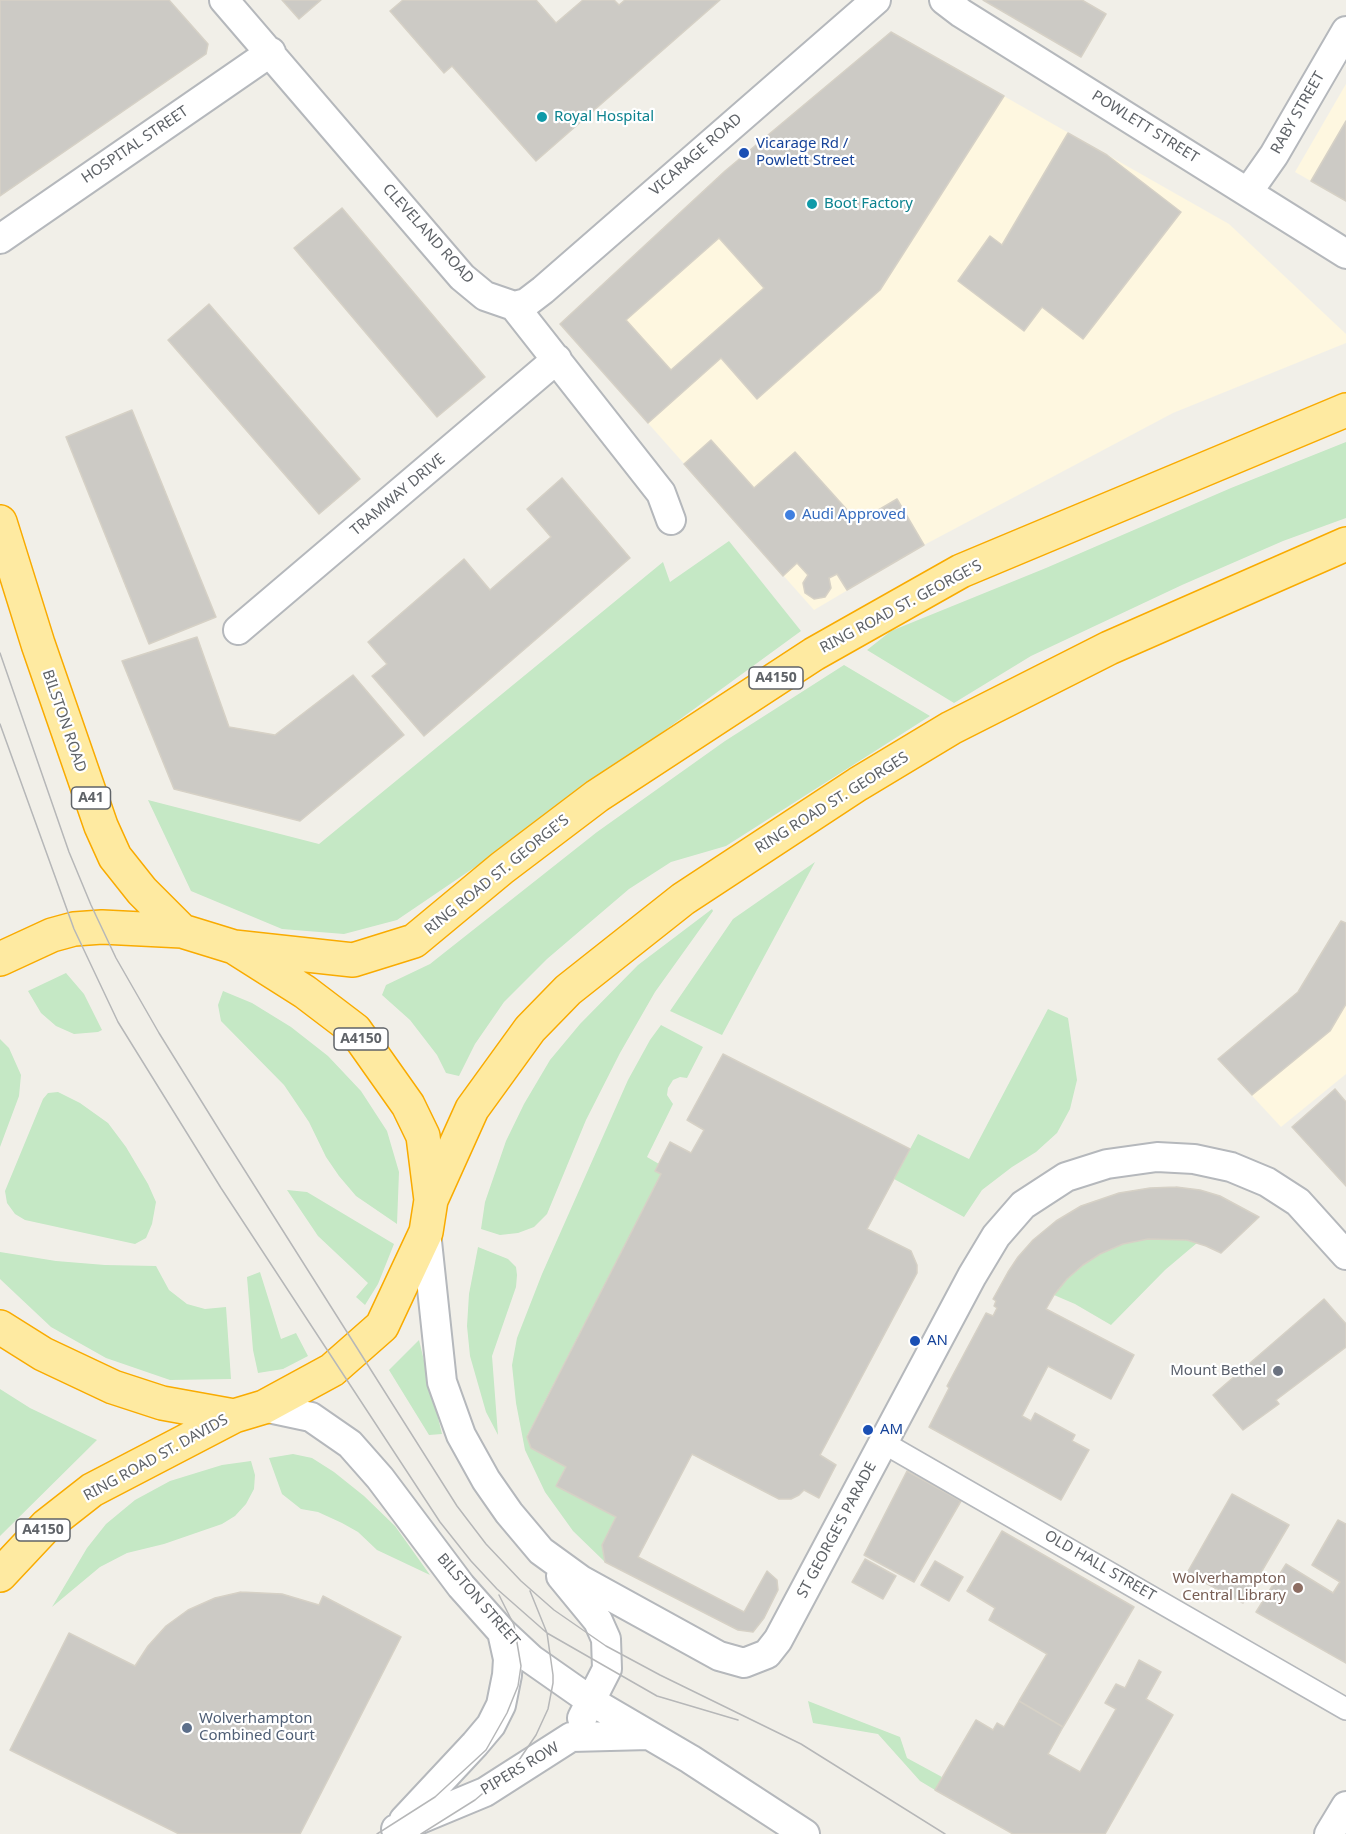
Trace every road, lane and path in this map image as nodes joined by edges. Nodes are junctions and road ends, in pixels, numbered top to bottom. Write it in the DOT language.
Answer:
graph roads {
  1 [pos="224,0"];
  2 [pos="876,0"];
  3 [pos="944,0"];
  4 [pos="1346,31"];
  5 [pos="271,52"];
  6 [pos="1248,192"];
  7 [pos="0,239"];
  8 [pos="1346,254"];
  9 [pos="514,306"];
  10 [pos="556,360"];
  11 [pos="1346,410"];
  12 [pos="671,520"];
  13 [pos="0,522"];
  14 [pos="1346,544"];
  15 [pos="238,630"];
  16 [pos="182,931"];
  17 [pos="234,947"];
  18 [pos="0,959"];
  19 [pos="429,1216"];
  20 [pos="1346,1255"];
  21 [pos="0,1327"];
  22 [pos="249,1411"];
  23 [pos="884,1443"];
  24 [pos="541,1551"];
  25 [pos="0,1575"];
  26 [pos="502,1632"];
  27 [pos="591,1701"];
  28 [pos="1346,1709"];
  29 [pos="649,1735"];
  30 [pos="571,1737"];
  31 [pos="1346,1806"];
  32 [pos="392,1831"];
  33 [pos="805,1834"];
  34 [pos="1329,1834"];
  1 -- 5 [label="street, CLEVELAND ROAD"];
  2 -- 9 [label="street, VICARAGE ROAD"];
  3 -- 6 [label="street, POWLETT STREET"];
  4 -- 6 [label="street, RABY STREET"];
  5 -- 7 [label="street, HOSPITAL STREET"];
  5 -- 9 [label="street, CLEVELAND ROAD"];
  6 -- 8 [label="street, POWLETT STREET"];
  9 -- 10 [label="street"];
  10 -- 12 [label="street"];
  10 -- 15 [label="street, TRAMWAY DRIVE"];
  11 -- 17 [label="highway, RING ROAD ST. GEORGE'S / A4150"];
  13 -- 16 [label="highway, BILSTON ROAD / A41"];
  14 -- 19 [label="highway, RING ROAD ST. GEORGES / A4150"];
  16 -- 17 [label="highway, A4150"];
  16 -- 18 [label="highway, A4150"];
  17 -- 19 [label="highway, A4150"];
  19 -- 22 [label="highway, A4150"];
  19 -- 24 [label="street"];
  20 -- 23 [label="street, ST GEORGE'S PARADE"];
  21 -- 22 [label="highway"];
  22 -- 25 [label="highway, RING ROAD ST. DAVIDS / A4150"];
  22 -- 26 [label="street, BILSTON STREET"];
  23 -- 24 [label="street, ST GEORGE'S PARADE"];
  23 -- 28 [label="street, OLD HALL STREET"];
  24 -- 27 [label="street"];
  26 -- 27 [label="street, BILSTON STREET"];
  26 -- 32 [label="street, PIPERS ROW"];
  27 -- 29 [label="street, BILSTON STREET"];
  27 -- 30 [label="street"];
  29 -- 30 [label="street, PIPERS ROW"];
  29 -- 33 [label="street, BILSTON STREET"];
  30 -- 32 [label="street, PIPERS ROW"];
  31 -- 34 [label="street"];
}
